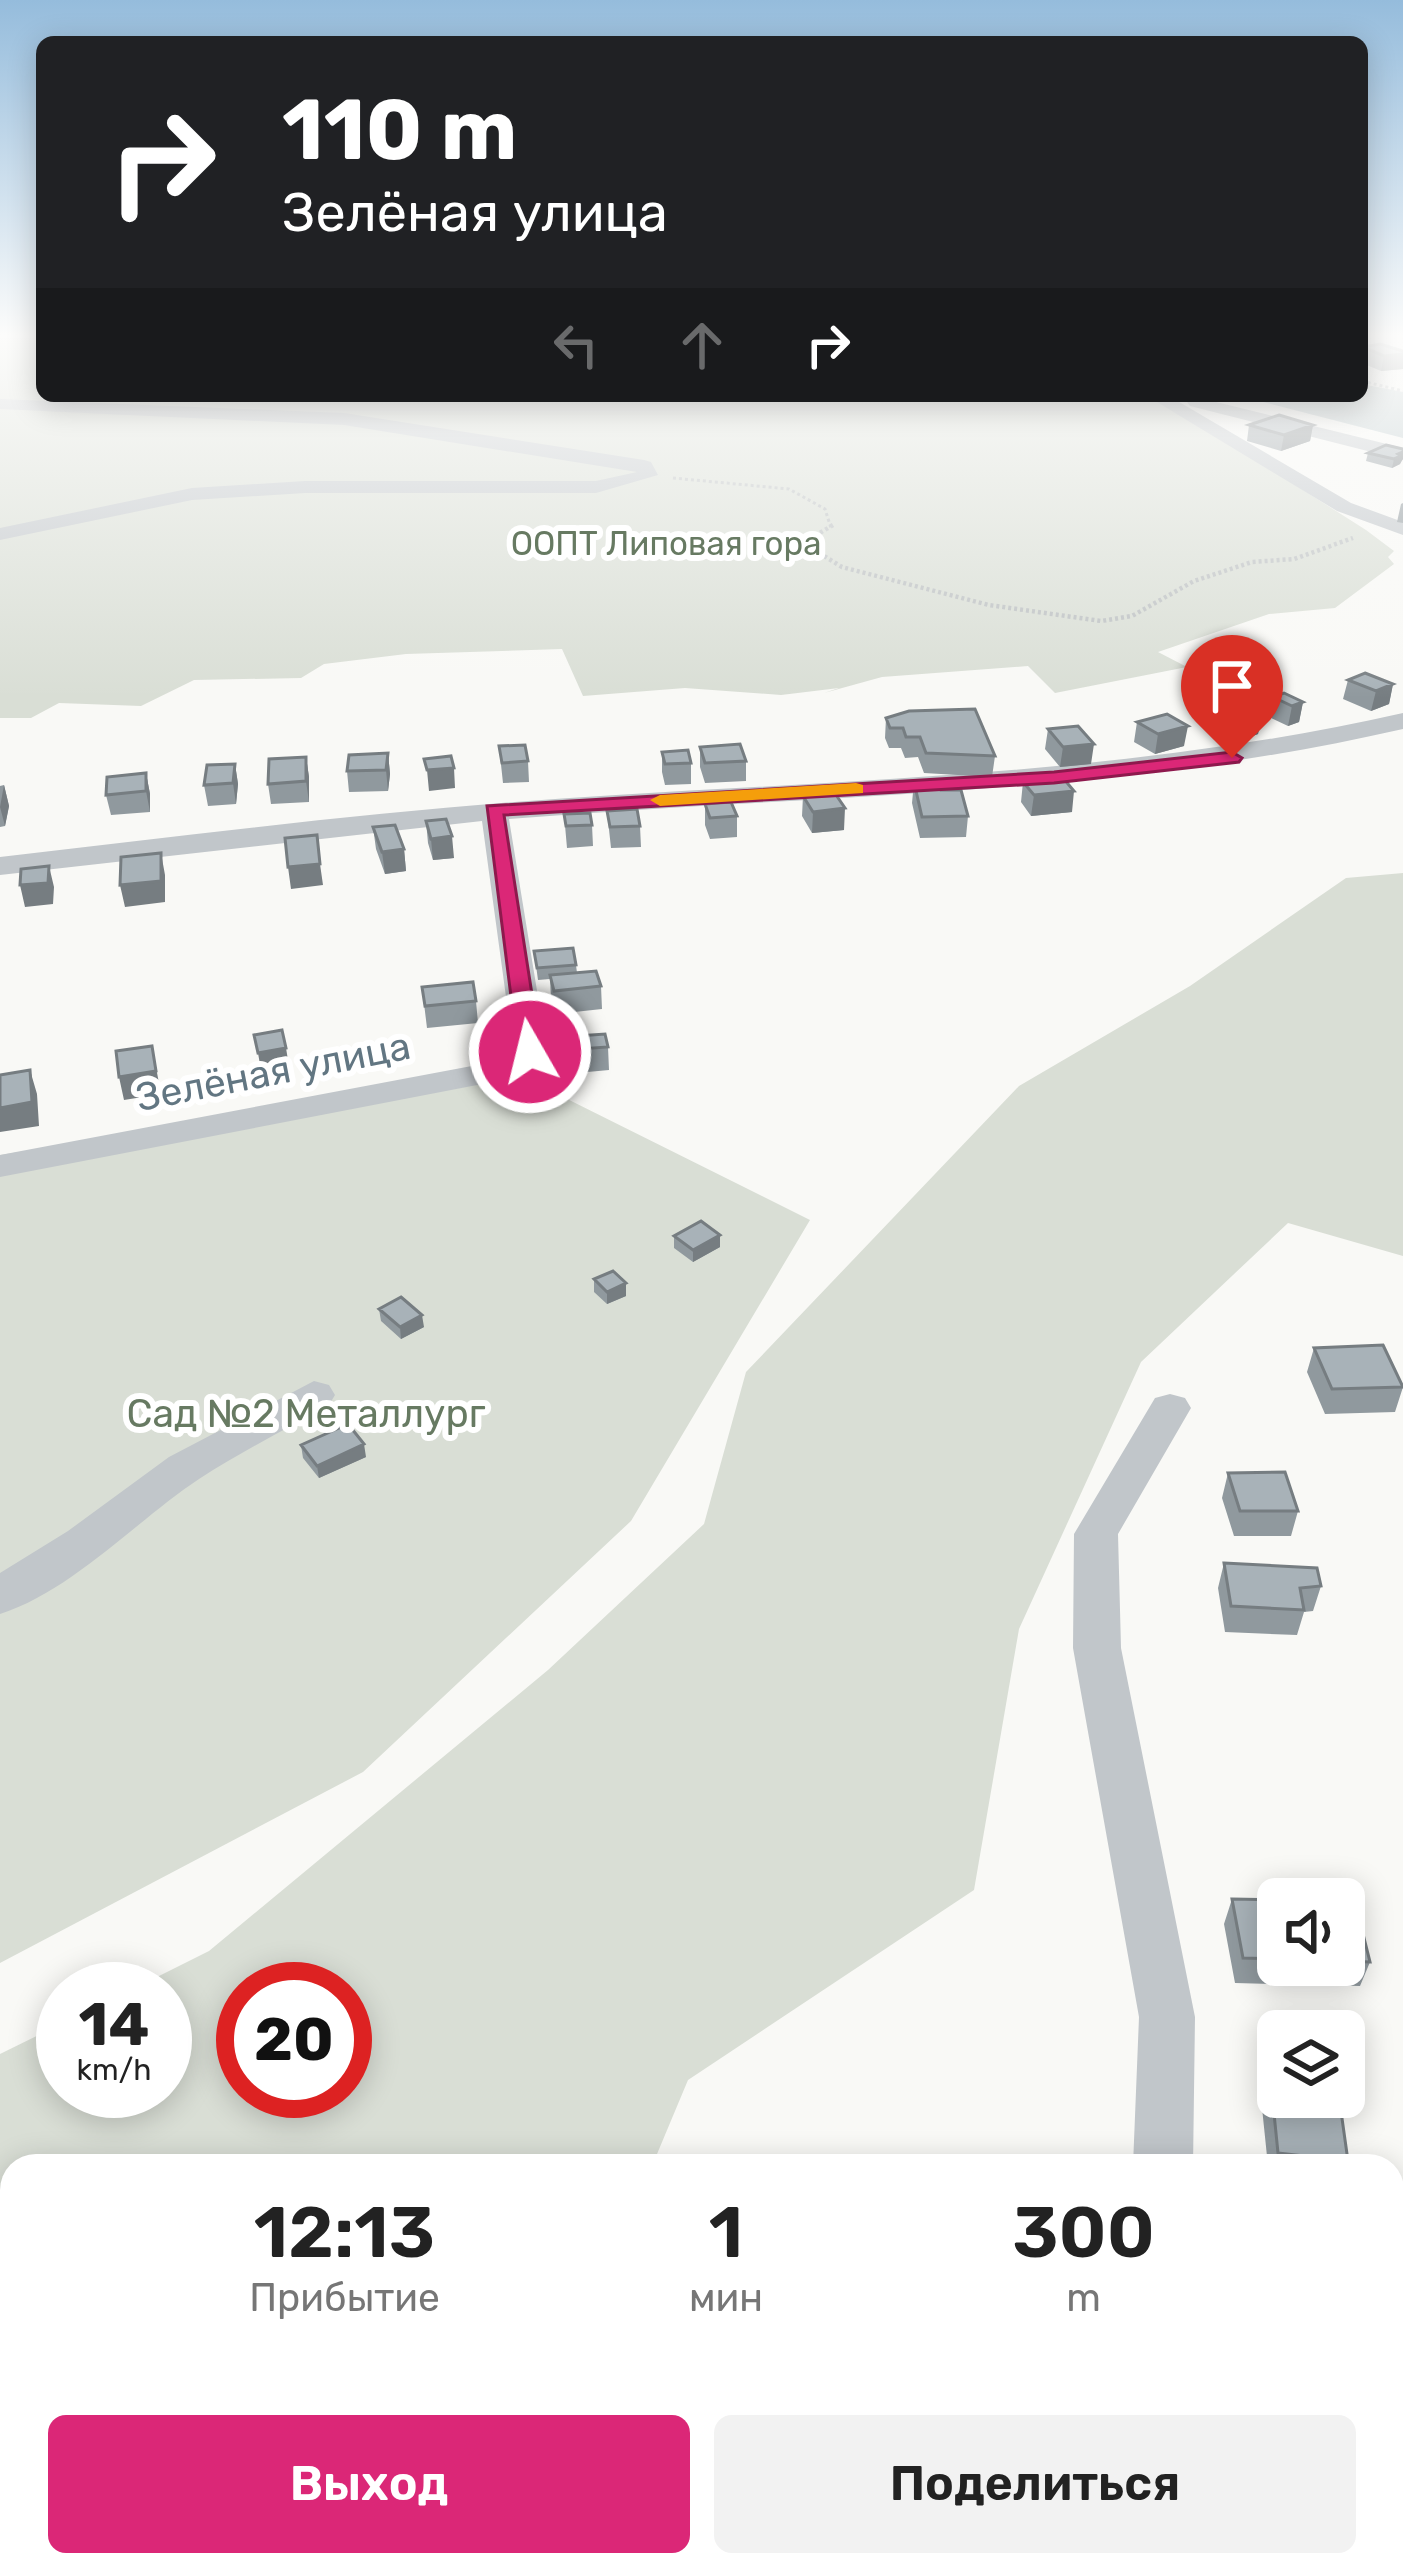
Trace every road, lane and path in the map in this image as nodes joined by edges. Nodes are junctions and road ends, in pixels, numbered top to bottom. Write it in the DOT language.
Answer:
graph roads {
  1 [pos="602,457"];
  2 [pos="1260,457"];
  3 [pos="648,475"];
  4 [pos="1397,527"];
  5 [pos="0,534"];
  6 [pos="1403,721"];
  7 [pos="494,810"];
  8 [pos="0,866"];
  9 [pos="0,1166"];
  10 [pos="314,1395"];
  11 [pos="1170,1408"];
  12 [pos="0,1596"];
  13 [pos="1163,2154"];
  1 -- 3 [label="street"];
  2 -- 4 [label="street"];
  3 -- 4 [label="path"];
  3 -- 5 [label="street"];
  6 -- 7 [label="street"];
  7 -- 8 [label="street"];
  7 -- 9 [label="street, Зелёная улица"];
  10 -- 12 [label="street"];
  11 -- 13 [label="street"];
}
